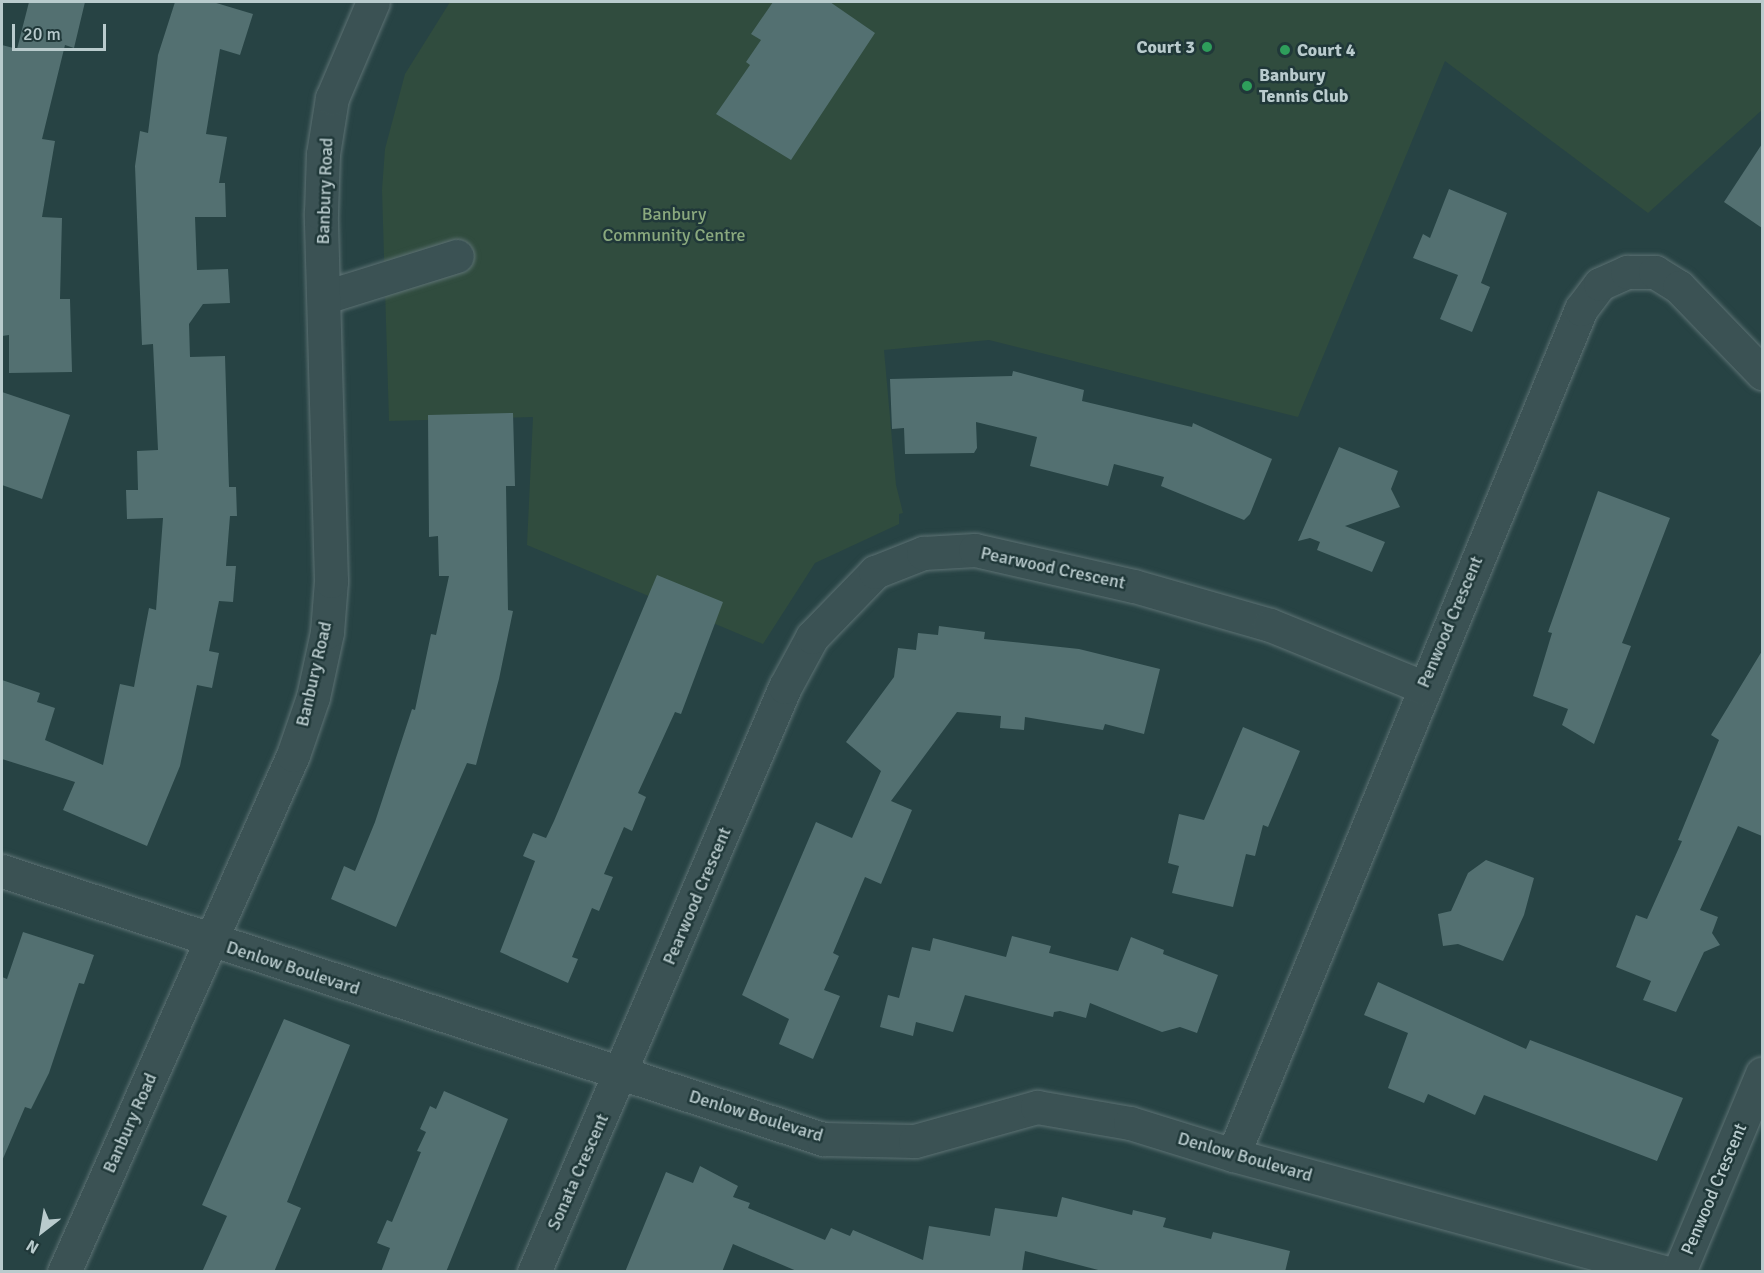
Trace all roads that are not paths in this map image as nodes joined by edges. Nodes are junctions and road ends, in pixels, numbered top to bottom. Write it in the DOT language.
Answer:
graph roads {
  1 [pos="373,2"];
  2 [pos="456,256"];
  3 [pos="325,297"];
  4 [pos="1762,373"];
  5 [pos="1423,687"];
  6 [pos="2,871"];
  7 [pos="211,942"];
  8 [pos="622,1072"];
  9 [pos="1762,1074"];
  10 [pos="1233,1155"];
  11 [pos="64,1272"];
  12 [pos="534,1272"];
  13 [pos="1663,1272"];
  14 [pos="1679,1272"];
  1 -- 3 [label="street, Banbury Road"];
  2 -- 3 [label="street"];
  3 -- 7 [label="street, Banbury Road"];
  4 -- 5 [label="street, Penwood Crescent"];
  5 -- 8 [label="street, Pearwood Crescent"];
  5 -- 10 [label="street, Penwood Crescent"];
  6 -- 7 [label="street, Denlow Boulevard"];
  7 -- 8 [label="street, Denlow Boulevard"];
  7 -- 11 [label="street, Banbury Road"];
  8 -- 10 [label="street, Denlow Boulevard"];
  8 -- 12 [label="street, Sonata Crescent"];
  9 -- 14 [label="street, Penwood Crescent"];
  10 -- 13 [label="street, Denlow Boulevard"];
}
